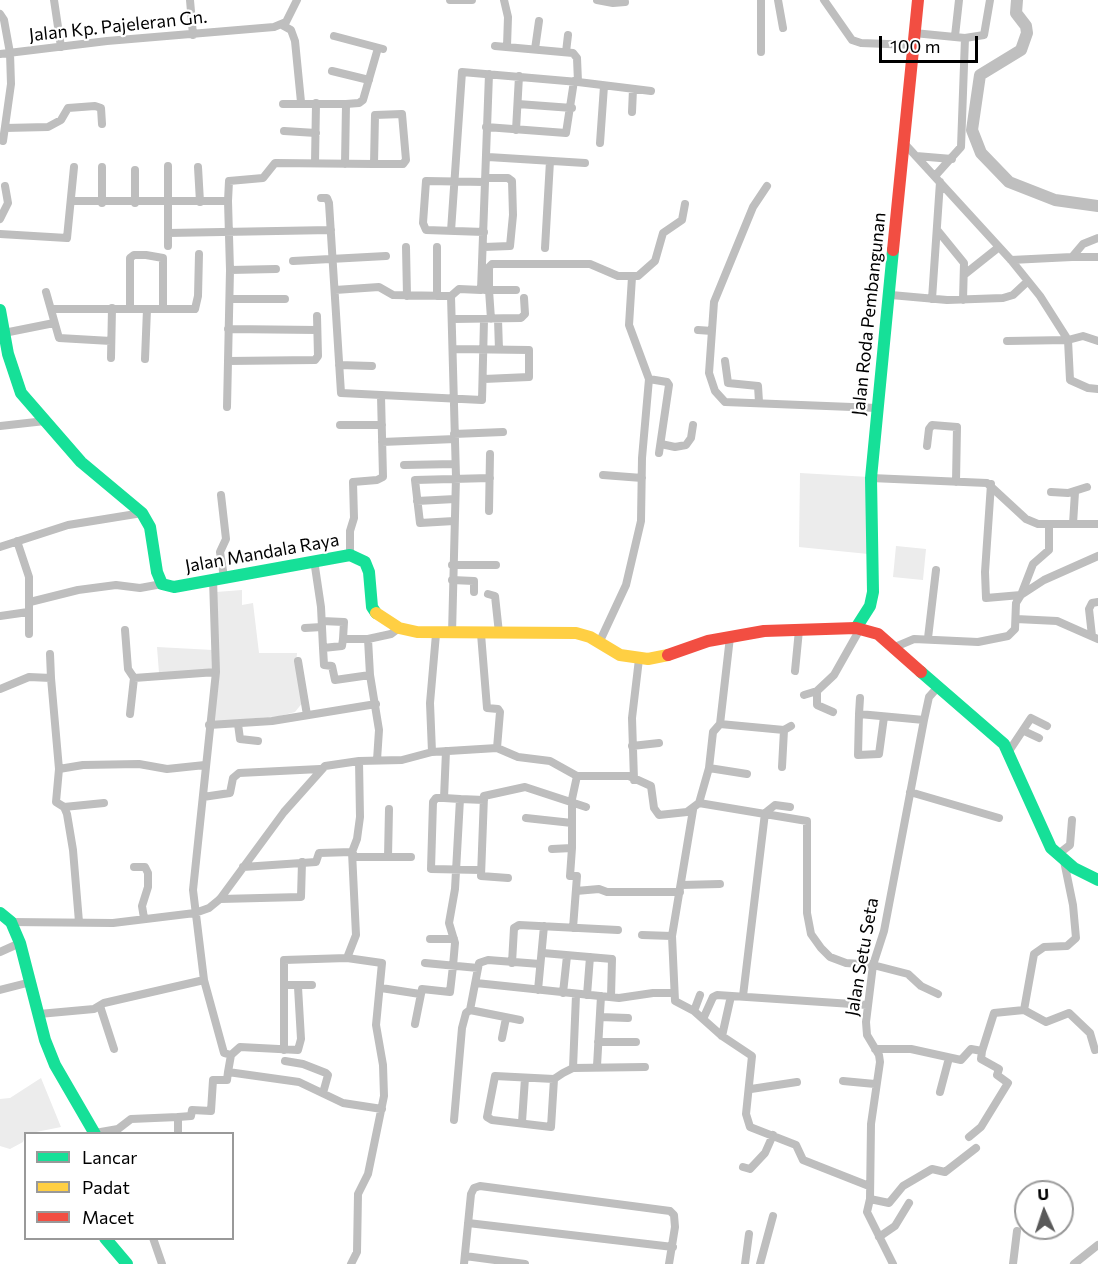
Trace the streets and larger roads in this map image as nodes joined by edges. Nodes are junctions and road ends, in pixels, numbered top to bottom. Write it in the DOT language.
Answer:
graph roads {
  1 [pos="54,0"];
  2 [pos="190,0"];
  3 [pos="297,0"];
  4 [pos="450,0"];
  5 [pos="472,0"];
  6 [pos="504,0"];
  7 [pos="597,0"];
  8 [pos="761,0"];
  9 [pos="778,0"];
  10 [pos="824,0"];
  11 [pos="918,0"];
  12 [pos="958,0"];
  13 [pos="990,0"];
  14 [pos="625,2"];
  15 [pos="0,14"];
  16 [pos="539,21"];
  17 [pos="282,26"];
  18 [pos="783,28"];
  19 [pos="193,35"];
  20 [pos="568,35"];
  21 [pos="334,36"];
  22 [pos="955,36"];
  23 [pos="964,38"];
  24 [pos="914,39"];
  25 [pos="495,46"];
  26 [pos="507,46"];
  27 [pos="61,47"];
  28 [pos="535,49"];
  29 [pos="566,52"];
  30 [pos="760,52"];
  31 [pos="10,53"];
  32 [pos="0,54"];
  33 [pos="332,71"];
  34 [pos="489,74"];
  35 [pos="519,76"];
  36 [pos="369,80"];
  37 [pos="576,82"];
  38 [pos="604,86"];
  39 [pos="633,89"];
  40 [pos="651,91"];
  41 [pos="301,102"];
  42 [pos="316,103"];
  43 [pos="283,104"];
  44 [pos="346,104"];
  45 [pos="518,104"];
  46 [pos="572,108"];
  47 [pos="632,112"];
  48 [pos="4,124"];
  49 [pos="102,124"];
  50 [pos="486,127"];
  51 [pos="516,130"];
  52 [pos="284,131"];
  53 [pos="316,133"];
  54 [pos="3,141"];
  55 [pos="903,142"];
  56 [pos="600,143"];
  57 [pos="916,156"];
  58 [pos="488,157"];
  59 [pos="952,159"];
  60 [pos="550,161"];
  61 [pos="315,163"];
  62 [pos="585,163"];
  63 [pos="345,164"];
  64 [pos="375,164"];
  65 [pos="168,166"];
  66 [pos="74,167"];
  67 [pos="102,167"];
  68 [pos="198,167"];
  69 [pos="135,170"];
  70 [pos="937,179"];
  71 [pos="485,180"];
  72 [pos="456,181"];
  73 [pos="5,186"];
  74 [pos="767,186"];
  75 [pos="321,198"];
  76 [pos="72,201"];
  77 [pos="228,201"];
  78 [pos="168,202"];
  79 [pos="200,202"];
  80 [pos="102,203"];
  81 [pos="135,203"];
  82 [pos="685,204"];
  83 [pos="0,219"];
  84 [pos="331,230"];
  85 [pos="451,231"];
  86 [pos="938,231"];
  87 [pos="484,232"];
  88 [pos="168,233"];
  89 [pos="229,233"];
  90 [pos="0,234"];
  91 [pos="1098,238"];
  92 [pos="168,246"];
  93 [pos="406,247"];
  94 [pos="437,247"];
  95 [pos="484,247"];
  96 [pos="545,248"];
  97 [pos="999,248"];
  98 [pos="199,254"];
  99 [pos="386,256"];
  100 [pos="1072,257"];
  101 [pos="1098,257"];
  102 [pos="332,259"];
  103 [pos="1011,260"];
  104 [pos="293,261"];
  105 [pos="276,269"];
  106 [pos="230,270"];
  107 [pos="965,274"];
  108 [pos="632,278"];
  109 [pos="1028,281"];
  110 [pos="335,290"];
  111 [pos="485,290"];
  112 [pos="516,290"];
  113 [pos="46,292"];
  114 [pos="891,295"];
  115 [pos="407,296"];
  116 [pos="437,296"];
  117 [pos="451,296"];
  118 [pos="524,298"];
  119 [pos="230,299"];
  120 [pos="932,299"];
  121 [pos="285,300"];
  122 [pos="963,300"];
  123 [pos="112,308"];
  124 [pos="52,309"];
  125 [pos="130,309"];
  126 [pos="147,309"];
  127 [pos="163,309"];
  128 [pos="0,310"];
  129 [pos="317,316"];
  130 [pos="453,319"];
  131 [pos="491,319"];
  132 [pos="54,323"];
  133 [pos="228,329"];
  134 [pos="317,330"];
  135 [pos="698,330"];
  136 [pos="712,331"];
  137 [pos="4,333"];
  138 [pos="1068,340"];
  139 [pos="111,341"];
  140 [pos="1007,341"];
  141 [pos="1098,341"];
  142 [pos="454,349"];
  143 [pos="484,350"];
  144 [pos="499,350"];
  145 [pos="111,358"];
  146 [pos="145,359"];
  147 [pos="228,361"];
  148 [pos="725,361"];
  149 [pos="339,365"];
  150 [pos="372,366"];
  151 [pos="484,379"];
  152 [pos="649,379"];
  153 [pos="1098,389"];
  154 [pos="381,396"];
  155 [pos="454,399"];
  156 [pos="759,402"];
  157 [pos="227,407"];
  158 [pos="877,408"];
  159 [pos="45,421"];
  160 [pos="340,424"];
  161 [pos="382,425"];
  162 [pos="693,425"];
  163 [pos="0,426"];
  164 [pos="503,432"];
  165 [pos="454,436"];
  166 [pos="382,442"];
  167 [pos="661,444"];
  168 [pos="927,446"];
  169 [pos="659,453"];
  170 [pos="490,454"];
  171 [pos="455,464"];
  172 [pos="404,465"];
  173 [pos="603,475"];
  174 [pos="456,477"];
  175 [pos="490,478"];
  176 [pos="642,478"];
  177 [pos="871,478"];
  178 [pos="956,482"];
  179 [pos="991,484"];
  180 [pos="1087,488"];
  181 [pos="1051,492"];
  182 [pos="1076,492"];
  183 [pos="221,495"];
  184 [pos="455,499"];
  185 [pos="417,501"];
  186 [pos="489,511"];
  187 [pos="142,513"];
  188 [pos="454,521"];
  189 [pos="1073,524"];
  190 [pos="1098,524"];
  191 [pos="1049,525"];
  192 [pos="17,542"];
  193 [pos="0,547"];
  194 [pos="350,555"];
  195 [pos="1098,556"];
  196 [pos="314,560"];
  197 [pos="452,564"];
  198 [pos="496,565"];
  199 [pos="936,570"];
  200 [pos="218,578"];
  201 [pos="452,580"];
  202 [pos="162,584"];
  203 [pos="474,592"];
  204 [pos="488,594"];
  205 [pos="1021,595"];
  206 [pos="30,602"];
  207 [pos="1098,602"];
  208 [pos="28,612"];
  209 [pos="0,616"];
  210 [pos="1016,619"];
  211 [pos="322,624"];
  212 [pos="305,628"];
  213 [pos="399,628"];
  214 [pos="858,628"];
  215 [pos="125,630"];
  216 [pos="799,630"];
  217 [pos="499,633"];
  218 [pos="29,634"];
  219 [pos="436,634"];
  220 [pos="452,634"];
  221 [pos="481,634"];
  222 [pos="730,637"];
  223 [pos="928,638"];
  224 [pos="1095,638"];
  225 [pos="344,639"];
  226 [pos="368,639"];
  227 [pos="599,643"];
  228 [pos="895,647"];
  229 [pos="323,648"];
  230 [pos="50,654"];
  231 [pos="639,659"];
  232 [pos="298,661"];
  233 [pos="795,671"];
  234 [pos="216,672"];
  235 [pos="370,675"];
  236 [pos="51,678"];
  237 [pos="134,678"];
  238 [pos="937,688"];
  239 [pos="0,689"];
  240 [pos="817,691"];
  241 [pos="804,696"];
  242 [pos="860,698"];
  243 [pos="376,704"];
  244 [pos="833,712"];
  245 [pos="130,714"];
  246 [pos="859,714"];
  247 [pos="307,715"];
  248 [pos="884,717"];
  249 [pos="924,720"];
  250 [pos="238,724"];
  251 [pos="720,724"];
  252 [pos="210,725"];
  253 [pos="1047,726"];
  254 [pos="1024,731"];
  255 [pos="1039,738"];
  256 [pos="258,741"];
  257 [pos="659,743"];
  258 [pos="632,746"];
  259 [pos="497,748"];
  260 [pos="446,751"];
  261 [pos="1009,751"];
  262 [pos="432,752"];
  263 [pos="359,760"];
  264 [pos="377,760"];
  265 [pos="206,765"];
  266 [pos="782,767"];
  267 [pos="709,768"];
  268 [pos="59,769"];
  269 [pos="320,769"];
  270 [pos="747,774"];
  271 [pos="577,776"];
  272 [pos="634,780"];
  273 [pos="910,792"];
  274 [pos="202,797"];
  275 [pos="444,798"];
  276 [pos="460,799"];
  277 [pos="484,800"];
  278 [pos="104,803"];
  279 [pos="572,804"];
  280 [pos="696,806"];
  281 [pos="64,807"];
  282 [pos="586,807"];
  283 [pos="790,807"];
  284 [pos="389,809"];
  285 [pos="765,813"];
  286 [pos="526,818"];
  287 [pos="999,818"];
  288 [pos="1072,820"];
  289 [pos="572,823"];
  290 [pos="572,848"];
  291 [pos="552,849"];
  292 [pos="352,852"];
  293 [pos="388,857"];
  294 [pos="411,857"];
  295 [pos="1061,858"];
  296 [pos="302,862"];
  297 [pos="134,867"];
  298 [pos="243,867"];
  299 [pos="457,870"];
  300 [pos="481,870"];
  301 [pos="508,878"];
  302 [pos="1098,880"];
  303 [pos="720,884"];
  304 [pos="680,889"];
  305 [pos="576,891"];
  306 [pos="220,899"];
  307 [pos="0,913"];
  308 [pos="195,913"];
  309 [pos="144,918"];
  310 [pos="11,922"];
  311 [pos="79,922"];
  312 [pos="544,926"];
  313 [pos="573,928"];
  314 [pos="618,930"];
  315 [pos="642,935"];
  316 [pos="672,936"];
  317 [pos="430,939"];
  318 [pos="454,939"];
  319 [pos="20,943"];
  320 [pos="0,952"];
  321 [pos="543,953"];
  322 [pos="567,956"];
  323 [pos="590,957"];
  324 [pos="347,958"];
  325 [pos="425,963"];
  326 [pos="512,963"];
  327 [pos="540,964"];
  328 [pos="873,965"];
  329 [pos="453,966"];
  330 [pos="478,968"];
  331 [pos="204,980"];
  332 [pos="31,982"];
  333 [pos="476,983"];
  334 [pos="284,985"];
  335 [pos="312,985"];
  336 [pos="298,987"];
  337 [pos="381,988"];
  338 [pos="0,990"];
  339 [pos="538,990"];
  340 [pos="563,993"];
  341 [pos="673,993"];
  342 [pos="420,994"];
  343 [pos="939,994"];
  344 [pos="576,995"];
  345 [pos="587,995"];
  346 [pos="700,995"];
  347 [pos="601,996"];
  348 [pos="731,996"];
  349 [pos="743,996"];
  350 [pos="611,997"];
  351 [pos="867,1005"];
  352 [pos="100,1006"];
  353 [pos="725,1007"];
  354 [pos="470,1010"];
  355 [pos="1023,1010"];
  356 [pos="694,1011"];
  357 [pos="39,1014"];
  358 [pos="600,1017"];
  359 [pos="506,1018"];
  360 [pos="628,1018"];
  361 [pos="703,1019"];
  362 [pos="520,1020"];
  363 [pos="415,1023"];
  364 [pos="721,1035"];
  365 [pos="502,1038"];
  366 [pos="598,1042"];
  367 [pos="636,1042"];
  368 [pos="875,1048"];
  369 [pos="114,1049"];
  370 [pos="284,1050"];
  371 [pos="982,1050"];
  372 [pos="1095,1050"];
  373 [pos="231,1055"];
  374 [pos="949,1058"];
  375 [pos="285,1061"];
  376 [pos="597,1066"];
  377 [pos="645,1067"];
  378 [pos="573,1068"];
  379 [pos="228,1072"];
  380 [pos="525,1078"];
  381 [pos="554,1079"];
  382 [pos="843,1081"];
  383 [pos="798,1082"];
  384 [pos="875,1084"];
  385 [pos="750,1089"];
  386 [pos="940,1092"];
  387 [pos="323,1093"];
  388 [pos="382,1109"];
  389 [pos="178,1117"];
  390 [pos="454,1120"];
  391 [pos="522,1122"];
  392 [pos="97,1131"];
  393 [pos="178,1132"];
  394 [pos="773,1135"];
  395 [pos="969,1137"];
  396 [pos="976,1148"];
  397 [pos="747,1168"];
  398 [pos="870,1186"];
  399 [pos="870,1199"];
  400 [pos="909,1203"];
  401 [pos="773,1216"];
  402 [pos="468,1222"];
  403 [pos="749,1234"];
  404 [pos="879,1236"];
  405 [pos="106,1240"];
  406 [pos="153,1240"];
  407 [pos="1016,1240"];
  408 [pos="1098,1245"];
  409 [pos="673,1247"];
  410 [pos="465,1260"];
  411 [pos="127,1264"];
  412 [pos="162,1264"];
  413 [pos="351,1264"];
  414 [pos="525,1264"];
  415 [pos="669,1264"];
  416 [pos="745,1264"];
  417 [pos="760,1264"];
  418 [pos="893,1264"];
  419 [pos="1013,1264"];
  420 [pos="1074,1264"];
  1 -- 27 [label="street"];
  2 -- 19 [label="street"];
  3 -- 17 [label="street"];
  4 -- 5 [label="street"];
  6 -- 26 [label="street"];
  7 -- 14 [label="street"];
  8 -- 30 [label="street"];
  9 -- 18 [label="street"];
  10 -- 24 [label="street"];
  11 -- 24 [label="street, Jalan Roda Pembangunan"];
  12 -- 22 [label="street"];
  13 -- 23 [label="street"];
  15 -- 31 [label="street"];
  16 -- 28 [label="street"];
  17 -- 19 [label="street, Jalan Kp. Pajeleran Gn."];
  17 -- 41 [label="street"];
  19 -- 27 [label="street, Jalan Kp. Pajeleran Gn."];
  20 -- 29 [label="street"];
  21 -- 36 [label="street"];
  22 -- 23 [label="street"];
  22 -- 24 [label="street"];
  23 -- 59 [label="street"];
  24 -- 55 [label="street, Jalan Roda Pembangunan"];
  25 -- 26 [label="street"];
  26 -- 28 [label="street"];
  27 -- 31 [label="street, Jalan Kp. Pajeleran Gn."];
  28 -- 29 [label="street"];
  29 -- 37 [label="street"];
  31 -- 32 [label="street, Jalan Kp. Pajeleran Gn."];
  31 -- 48 [label="street"];
  33 -- 36 [label="street"];
  34 -- 35 [label="street"];
  34 -- 50 [label="street"];
  34 -- 72 [label="street"];
  35 -- 37 [label="street"];
  35 -- 45 [label="street"];
  36 -- 44 [label="street"];
  37 -- 38 [label="street"];
  37 -- 46 [label="street"];
  38 -- 39 [label="street"];
  38 -- 56 [label="street"];
  39 -- 40 [label="street"];
  39 -- 47 [label="street"];
  41 -- 42 [label="street"];
  41 -- 43 [label="street"];
  42 -- 44 [label="street"];
  42 -- 53 [label="street"];
  44 -- 63 [label="street"];
  45 -- 46 [label="street"];
  45 -- 51 [label="street"];
  46 -- 51 [label="street"];
  48 -- 49 [label="street"];
  48 -- 54 [label="street"];
  50 -- 51 [label="street"];
  50 -- 58 [label="street"];
  52 -- 53 [label="street"];
  53 -- 61 [label="street"];
  55 -- 57 [label="street"];
  55 -- 114 [label="street, Jalan Roda Pembangunan"];
  57 -- 59 [label="street"];
  57 -- 70 [label="street"];
  58 -- 60 [label="street"];
  58 -- 71 [label="street"];
  59 -- 70 [label="street"];
  60 -- 62 [label="street"];
  60 -- 96 [label="street"];
  61 -- 63 [label="street"];
  61 -- 77 [label="street"];
  63 -- 64 [label="street"];
  64 -- 64 [label="street"];
  65 -- 78 [label="street"];
  66 -- 76 [label="street"];
  67 -- 80 [label="street"];
  68 -- 79 [label="street"];
  69 -- 81 [label="street"];
  70 -- 86 [label="street"];
  70 -- 97 [label="street"];
  71 -- 72 [label="street"];
  71 -- 87 [label="street"];
  71 -- 95 [label="street"];
  72 -- 85 [label="street"];
  72 -- 85 [label="street"];
  73 -- 83 [label="street"];
  74 -- 136 [label="street"];
  75 -- 84 [label="street"];
  76 -- 80 [label="street"];
  76 -- 90 [label="street"];
  77 -- 79 [label="street"];
  77 -- 89 [label="street"];
  78 -- 79 [label="street"];
  78 -- 81 [label="street"];
  78 -- 88 [label="street"];
  80 -- 81 [label="street"];
  82 -- 108 [label="street"];
  84 -- 89 [label="street"];
  84 -- 102 [label="street"];
  85 -- 87 [label="street"];
  86 -- 107 [label="street"];
  86 -- 120 [label="street"];
  87 -- 95 [label="street"];
  88 -- 89 [label="street"];
  88 -- 92 [label="street"];
  89 -- 106 [label="street"];
  91 -- 100 [label="street"];
  93 -- 115 [label="street"];
  94 -- 116 [label="street"];
  95 -- 111 [label="street"];
  97 -- 103 [label="street"];
  97 -- 107 [label="street"];
  98 -- 127 [label="street"];
  99 -- 102 [label="street"];
  100 -- 101 [label="street"];
  100 -- 103 [label="street"];
  102 -- 104 [label="street"];
  102 -- 110 [label="street"];
  103 -- 109 [label="street"];
  105 -- 106 [label="street"];
  106 -- 119 [label="street"];
  107 -- 122 [label="street"];
  108 -- 111 [label="street"];
  108 -- 152 [label="street"];
  109 -- 122 [label="street"];
  109 -- 138 [label="street"];
  110 -- 115 [label="street"];
  110 -- 149 [label="street"];
  111 -- 112 [label="street"];
  111 -- 117 [label="street"];
  111 -- 131 [label="street"];
  113 -- 124 [label="street"];
  114 -- 120 [label="street"];
  114 -- 158 [label="street, Jalan Roda Pembangunan"];
  115 -- 116 [label="street"];
  116 -- 117 [label="street"];
  117 -- 130 [label="street"];
  118 -- 131 [label="street"];
  119 -- 121 [label="street"];
  119 -- 133 [label="street"];
  120 -- 122 [label="street"];
  123 -- 124 [label="street"];
  123 -- 125 [label="street"];
  123 -- 139 [label="street"];
  124 -- 132 [label="street"];
  125 -- 126 [label="street"];
  125 -- 127 [label="street"];
  126 -- 127 [label="street"];
  126 -- 146 [label="street"];
  128 -- 137 [label="street"];
  129 -- 134 [label="street"];
  130 -- 131 [label="street"];
  130 -- 142 [label="street"];
  131 -- 143 [label="street"];
  131 -- 144 [label="street"];
  132 -- 137 [label="street"];
  132 -- 139 [label="street"];
  133 -- 134 [label="street"];
  133 -- 147 [label="street"];
  134 -- 147 [label="street"];
  135 -- 136 [label="street"];
  136 -- 156 [label="street"];
  137 -- 159 [label="street"];
  138 -- 140 [label="street"];
  138 -- 141 [label="street"];
  138 -- 153 [label="street"];
  139 -- 145 [label="street"];
  142 -- 143 [label="street"];
  142 -- 155 [label="street"];
  143 -- 144 [label="street"];
  143 -- 151 [label="street"];
  144 -- 151 [label="street"];
  147 -- 157 [label="street"];
  148 -- 156 [label="street"];
  149 -- 150 [label="street"];
  149 -- 154 [label="street"];
  151 -- 155 [label="street"];
  152 -- 167 [label="street"];
  152 -- 176 [label="street"];
  154 -- 155 [label="street"];
  154 -- 161 [label="street"];
  155 -- 165 [label="street"];
  156 -- 158 [label="street"];
  158 -- 177 [label="street, Jalan Roda Pembangunan"];
  159 -- 163 [label="street"];
  159 -- 187 [label="street"];
  160 -- 161 [label="street"];
  161 -- 166 [label="street"];
  162 -- 167 [label="street"];
  164 -- 165 [label="street"];
  165 -- 166 [label="street"];
  165 -- 171 [label="street"];
  166 -- 194 [label="street"];
  167 -- 169 [label="street"];
  168 -- 178 [label="street"];
  170 -- 175 [label="street"];
  171 -- 172 [label="street"];
  171 -- 174 [label="street"];
  173 -- 176 [label="street"];
  174 -- 175 [label="street"];
  174 -- 184 [label="street"];
  174 -- 185 [label="street"];
  175 -- 186 [label="street"];
  176 -- 227 [label="street"];
  177 -- 178 [label="street"];
  177 -- 214 [label="street, Jalan Roda Pembangunan"];
  178 -- 179 [label="street"];
  179 -- 191 [label="street"];
  179 -- 205 [label="street"];
  180 -- 182 [label="street"];
  181 -- 182 [label="street"];
  182 -- 189 [label="street"];
  183 -- 200 [label="street"];
  184 -- 185 [label="street"];
  184 -- 188 [label="street"];
  185 -- 188 [label="street"];
  187 -- 192 [label="street"];
  187 -- 202 [label="street, Jalan Mandala Raya"];
  188 -- 197 [label="street"];
  189 -- 190 [label="street"];
  189 -- 191 [label="street"];
  191 -- 205 [label="street"];
  192 -- 193 [label="street"];
  192 -- 206 [label="street"];
  194 -- 196 [label="street, Jalan Mandala Raya"];
  194 -- 213 [label="street, Jalan Mandala Raya"];
  195 -- 205 [label="street"];
  196 -- 200 [label="street, Jalan Mandala Raya"];
  196 -- 211 [label="street"];
  197 -- 198 [label="street"];
  197 -- 201 [label="street"];
  199 -- 223 [label="street"];
  200 -- 202 [label="street, Jalan Mandala Raya"];
  200 -- 234 [label="street"];
  201 -- 203 [label="street"];
  201 -- 220 [label="street"];
  202 -- 206 [label="street"];
  204 -- 217 [label="street"];
  205 -- 210 [label="street"];
  206 -- 208 [label="street"];
  207 -- 224 [label="street"];
  208 -- 209 [label="street"];
  208 -- 218 [label="street"];
  210 -- 223 [label="street"];
  210 -- 224 [label="street"];
  211 -- 212 [label="street"];
  211 -- 225 [label="street"];
  211 -- 229 [label="street"];
  213 -- 219 [label="street, Jalan Mandala Raya"];
  213 -- 226 [label="street"];
  214 -- 216 [label="street, Jalan Mandala Raya"];
  214 -- 228 [label="street"];
  214 -- 240 [label="street"];
  215 -- 237 [label="street"];
  216 -- 222 [label="street, Jalan Mandala Raya"];
  216 -- 233 [label="street"];
  217 -- 221 [label="street, Jalan Mandala Raya"];
  217 -- 227 [label="street, Jalan Mandala Raya"];
  219 -- 220 [label="street, Jalan Mandala Raya"];
  219 -- 262 [label="street"];
  220 -- 221 [label="street, Jalan Mandala Raya"];
  221 -- 259 [label="street"];
  222 -- 231 [label="street, Jalan Mandala Raya"];
  222 -- 251 [label="street"];
  223 -- 228 [label="street"];
  225 -- 226 [label="street"];
  225 -- 229 [label="street"];
  226 -- 235 [label="street"];
  227 -- 231 [label="street, Jalan Mandala Raya"];
  228 -- 238 [label="street"];
  229 -- 235 [label="street"];
  230 -- 236 [label="street"];
  231 -- 258 [label="street"];
  232 -- 247 [label="street"];
  234 -- 237 [label="street"];
  234 -- 252 [label="street"];
  235 -- 243 [label="street"];
  236 -- 239 [label="street"];
  236 -- 268 [label="street"];
  237 -- 245 [label="street"];
  238 -- 249 [label="street, Jalan Setu Seta"];
  238 -- 261 [label="street"];
  240 -- 241 [label="street"];
  240 -- 244 [label="street"];
  242 -- 246 [label="street"];
  243 -- 247 [label="street"];
  243 -- 264 [label="street"];
  246 -- 248 [label="street"];
  246 -- 248 [label="street"];
  247 -- 250 [label="street"];
  248 -- 249 [label="street"];
  249 -- 273 [label="street, Jalan Setu Seta"];
  250 -- 252 [label="street"];
  250 -- 256 [label="street"];
  251 -- 266 [label="street"];
  251 -- 267 [label="street"];
  252 -- 265 [label="street"];
  253 -- 254 [label="street"];
  254 -- 255 [label="street"];
  254 -- 261 [label="street"];
  257 -- 258 [label="street"];
  258 -- 272 [label="street"];
  259 -- 260 [label="street"];
  259 -- 271 [label="street"];
  260 -- 262 [label="street"];
  260 -- 275 [label="street"];
  261 -- 295 [label="street"];
  262 -- 264 [label="street"];
  263 -- 264 [label="street"];
  263 -- 269 [label="street"];
  263 -- 292 [label="street"];
  265 -- 268 [label="street"];
  265 -- 274 [label="street"];
  267 -- 270 [label="street"];
  267 -- 280 [label="street"];
  268 -- 281 [label="street"];
  269 -- 274 [label="street"];
  269 -- 298 [label="street"];
  271 -- 272 [label="street"];
  271 -- 279 [label="street"];
  272 -- 280 [label="street"];
  273 -- 287 [label="street"];
  273 -- 328 [label="street, Jalan Setu Seta"];
  274 -- 308 [label="street"];
  275 -- 276 [label="street"];
  275 -- 299 [label="street"];
  276 -- 277 [label="street"];
  276 -- 299 [label="street"];
  277 -- 279 [label="street"];
  277 -- 300 [label="street"];
  278 -- 281 [label="street"];
  279 -- 282 [label="street"];
  279 -- 289 [label="street"];
  280 -- 285 [label="street"];
  280 -- 304 [label="street"];
  281 -- 311 [label="street"];
  283 -- 285 [label="street"];
  284 -- 293 [label="street"];
  285 -- 328 [label="street"];
  285 -- 349 [label="street"];
  286 -- 289 [label="street"];
  288 -- 295 [label="street"];
  289 -- 290 [label="street"];
  290 -- 291 [label="street"];
  290 -- 305 [label="street"];
  292 -- 293 [label="street"];
  292 -- 296 [label="street"];
  292 -- 324 [label="street"];
  293 -- 294 [label="street"];
  295 -- 302 [label="street"];
  295 -- 355 [label="street"];
  296 -- 298 [label="street"];
  296 -- 306 [label="street"];
  297 -- 309 [label="street"];
  298 -- 306 [label="street"];
  299 -- 300 [label="street"];
  299 -- 318 [label="street"];
  300 -- 301 [label="street"];
  303 -- 304 [label="street"];
  304 -- 305 [label="street"];
  304 -- 316 [label="street"];
  305 -- 313 [label="street"];
  306 -- 308 [label="street"];
  307 -- 310 [label="street"];
  308 -- 309 [label="street"];
  308 -- 331 [label="street"];
  309 -- 311 [label="street"];
  310 -- 311 [label="street"];
  310 -- 319 [label="street"];
  312 -- 313 [label="street"];
  312 -- 321 [label="street"];
  312 -- 326 [label="street"];
  313 -- 314 [label="street"];
  315 -- 316 [label="street"];
  316 -- 341 [label="street"];
  317 -- 318 [label="street"];
  318 -- 329 [label="street"];
  319 -- 320 [label="street"];
  319 -- 332 [label="street"];
  321 -- 322 [label="street"];
  321 -- 327 [label="street"];
  322 -- 323 [label="street"];
  322 -- 340 [label="street"];
  323 -- 345 [label="street"];
  323 -- 350 [label="street"];
  324 -- 334 [label="street"];
  324 -- 337 [label="street"];
  325 -- 329 [label="street"];
  326 -- 327 [label="street"];
  326 -- 330 [label="street"];
  327 -- 339 [label="street"];
  328 -- 343 [label="street"];
  328 -- 351 [label="street, Jalan Setu Seta"];
  329 -- 330 [label="street"];
  329 -- 342 [label="street"];
  330 -- 333 [label="street"];
  331 -- 352 [label="street"];
  331 -- 373 [label="street"];
  332 -- 338 [label="street"];
  332 -- 357 [label="street"];
  333 -- 339 [label="street"];
  333 -- 354 [label="street"];
  334 -- 335 [label="street"];
  334 -- 370 [label="street"];
  336 -- 370 [label="street"];
  337 -- 342 [label="street"];
  337 -- 388 [label="street"];
  339 -- 340 [label="street"];
  340 -- 344 [label="street"];
  341 -- 350 [label="street"];
  341 -- 356 [label="street"];
  342 -- 363 [label="street"];
  344 -- 345 [label="street"];
  344 -- 378 [label="street"];
  345 -- 347 [label="street"];
  346 -- 356 [label="street"];
  347 -- 350 [label="street"];
  347 -- 358 [label="street"];
  348 -- 349 [label="street"];
  348 -- 361 [label="street"];
  348 -- 364 [label="street"];
  349 -- 351 [label="street"];
  351 -- 368 [label="street, Jalan Setu Seta"];
  352 -- 357 [label="street"];
  352 -- 369 [label="street"];
  353 -- 364 [label="street"];
  354 -- 359 [label="street"];
  354 -- 390 [label="street"];
  355 -- 371 [label="street"];
  355 -- 372 [label="street"];
  356 -- 361 [label="street"];
  357 -- 392 [label="street"];
  358 -- 360 [label="street"];
  358 -- 366 [label="street"];
  359 -- 362 [label="street"];
  359 -- 365 [label="street"];
  361 -- 364 [label="street"];
  364 -- 385 [label="street"];
  366 -- 367 [label="street"];
  366 -- 376 [label="street"];
  368 -- 374 [label="street"];
  368 -- 384 [label="street, Jalan Setu Seta"];
  370 -- 373 [label="street"];
  371 -- 374 [label="street"];
  371 -- 395 [label="street"];
  373 -- 379 [label="street"];
  374 -- 386 [label="street"];
  375 -- 387 [label="street"];
  376 -- 377 [label="street"];
  376 -- 378 [label="street"];
  378 -- 381 [label="street"];
  379 -- 387 [label="street"];
  379 -- 389 [label="street"];
  380 -- 381 [label="street"];
  380 -- 391 [label="street"];
  380 -- 391 [label="street"];
  381 -- 391 [label="street"];
  382 -- 384 [label="street"];
  383 -- 385 [label="street"];
  384 -- 398 [label="street, Jalan Setu Seta"];
  385 -- 394 [label="street"];
  387 -- 388 [label="street"];
  388 -- 413 [label="street"];
  389 -- 392 [label="street"];
  389 -- 393 [label="street"];
  394 -- 397 [label="street"];
  394 -- 398 [label="street"];
  396 -- 399 [label="street"];
  398 -- 399 [label="street, Jalan Setu Seta"];
  399 -- 404 [label="street, Jalan Setu Seta"];
  400 -- 404 [label="street"];
  401 -- 417 [label="street"];
  402 -- 409 [label="street"];
  402 -- 409 [label="street"];
  402 -- 410 [label="street"];
  403 -- 416 [label="street"];
  404 -- 418 [label="street, Jalan Setu Seta"];
  405 -- 411 [label="street"];
  406 -- 412 [label="street"];
  407 -- 419 [label="street"];
  408 -- 420 [label="street"];
  409 -- 415 [label="street"];
  410 -- 414 [label="street"];
}
